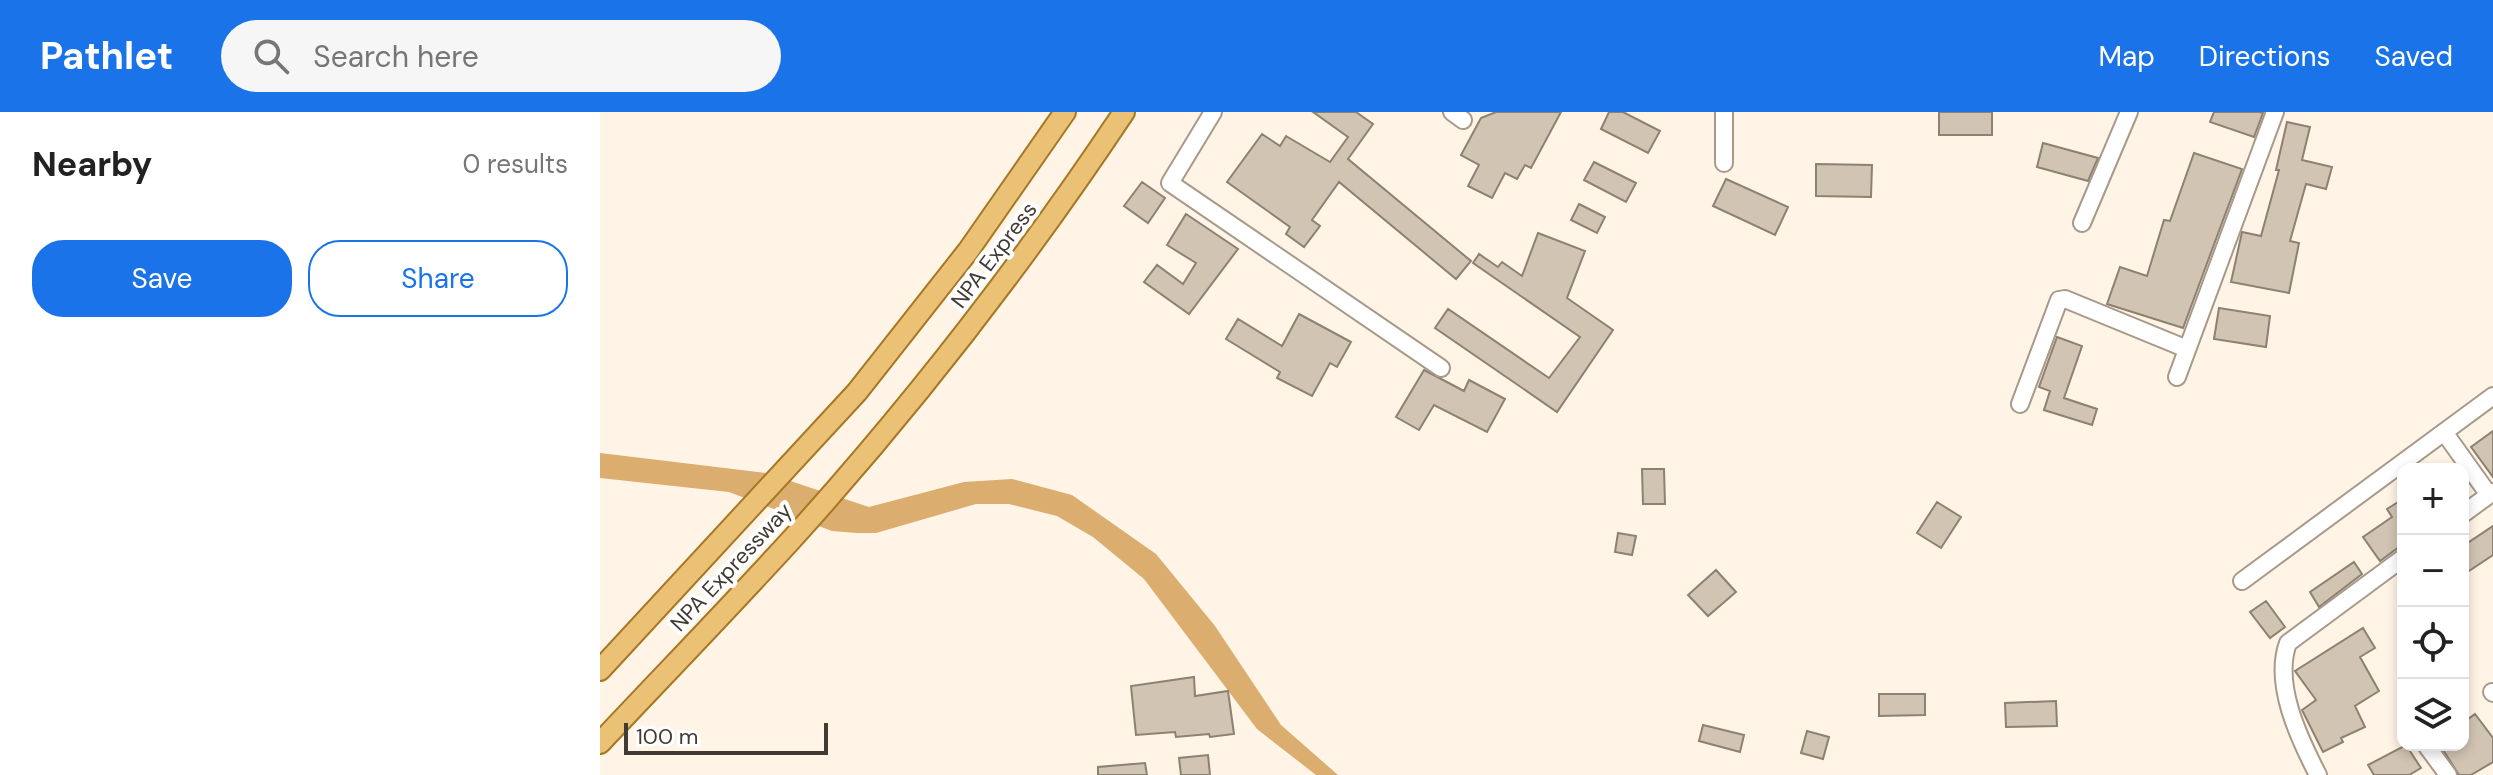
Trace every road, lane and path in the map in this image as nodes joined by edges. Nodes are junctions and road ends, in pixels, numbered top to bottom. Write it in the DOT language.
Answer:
graph roads {
  1 [pos="1065,112"];
  2 [pos="1124,112"];
  3 [pos="1213,112"];
  4 [pos="1724,112"];
  5 [pos="2129,112"];
  6 [pos="2275,112"];
  7 [pos="1724,163"];
  8 [pos="2082,223"];
  9 [pos="2187,349"];
  10 [pos="1441,368"];
  11 [pos="2177,377"];
  12 [pos="857,392"];
  13 [pos="2493,396"];
  14 [pos="2020,404"];
  15 [pos="894,420"];
  16 [pos="2444,432"];
  17 [pos="2491,494"];
  18 [pos="2469,510"];
  19 [pos="2397,562"];
  20 [pos="2242,581"];
  21 [pos="600,670"];
  22 [pos="600,743"];
  23 [pos="2430,751"];
  24 [pos="2318,775"];
  25 [pos="2448,775"];
  1 -- 12 [label="main road, NPA Express"];
  2 -- 15 [label="main road, NPA Express"];
  3 -- 10 [label="street"];
  4 -- 7 [label="street"];
  5 -- 8 [label="street"];
  6 -- 9 [label="street"];
  9 -- 11 [label="street"];
  9 -- 14 [label="street"];
  12 -- 21 [label="main road, NPA Expressway"];
  13 -- 16 [label="street"];
  15 -- 22 [label="main road, NPA Expressway"];
  16 -- 17 [label="street"];
  16 -- 20 [label="street"];
  17 -- 18 [label="street"];
  19 -- 24 [label="street"];
  23 -- 25 [label="street"];
}
